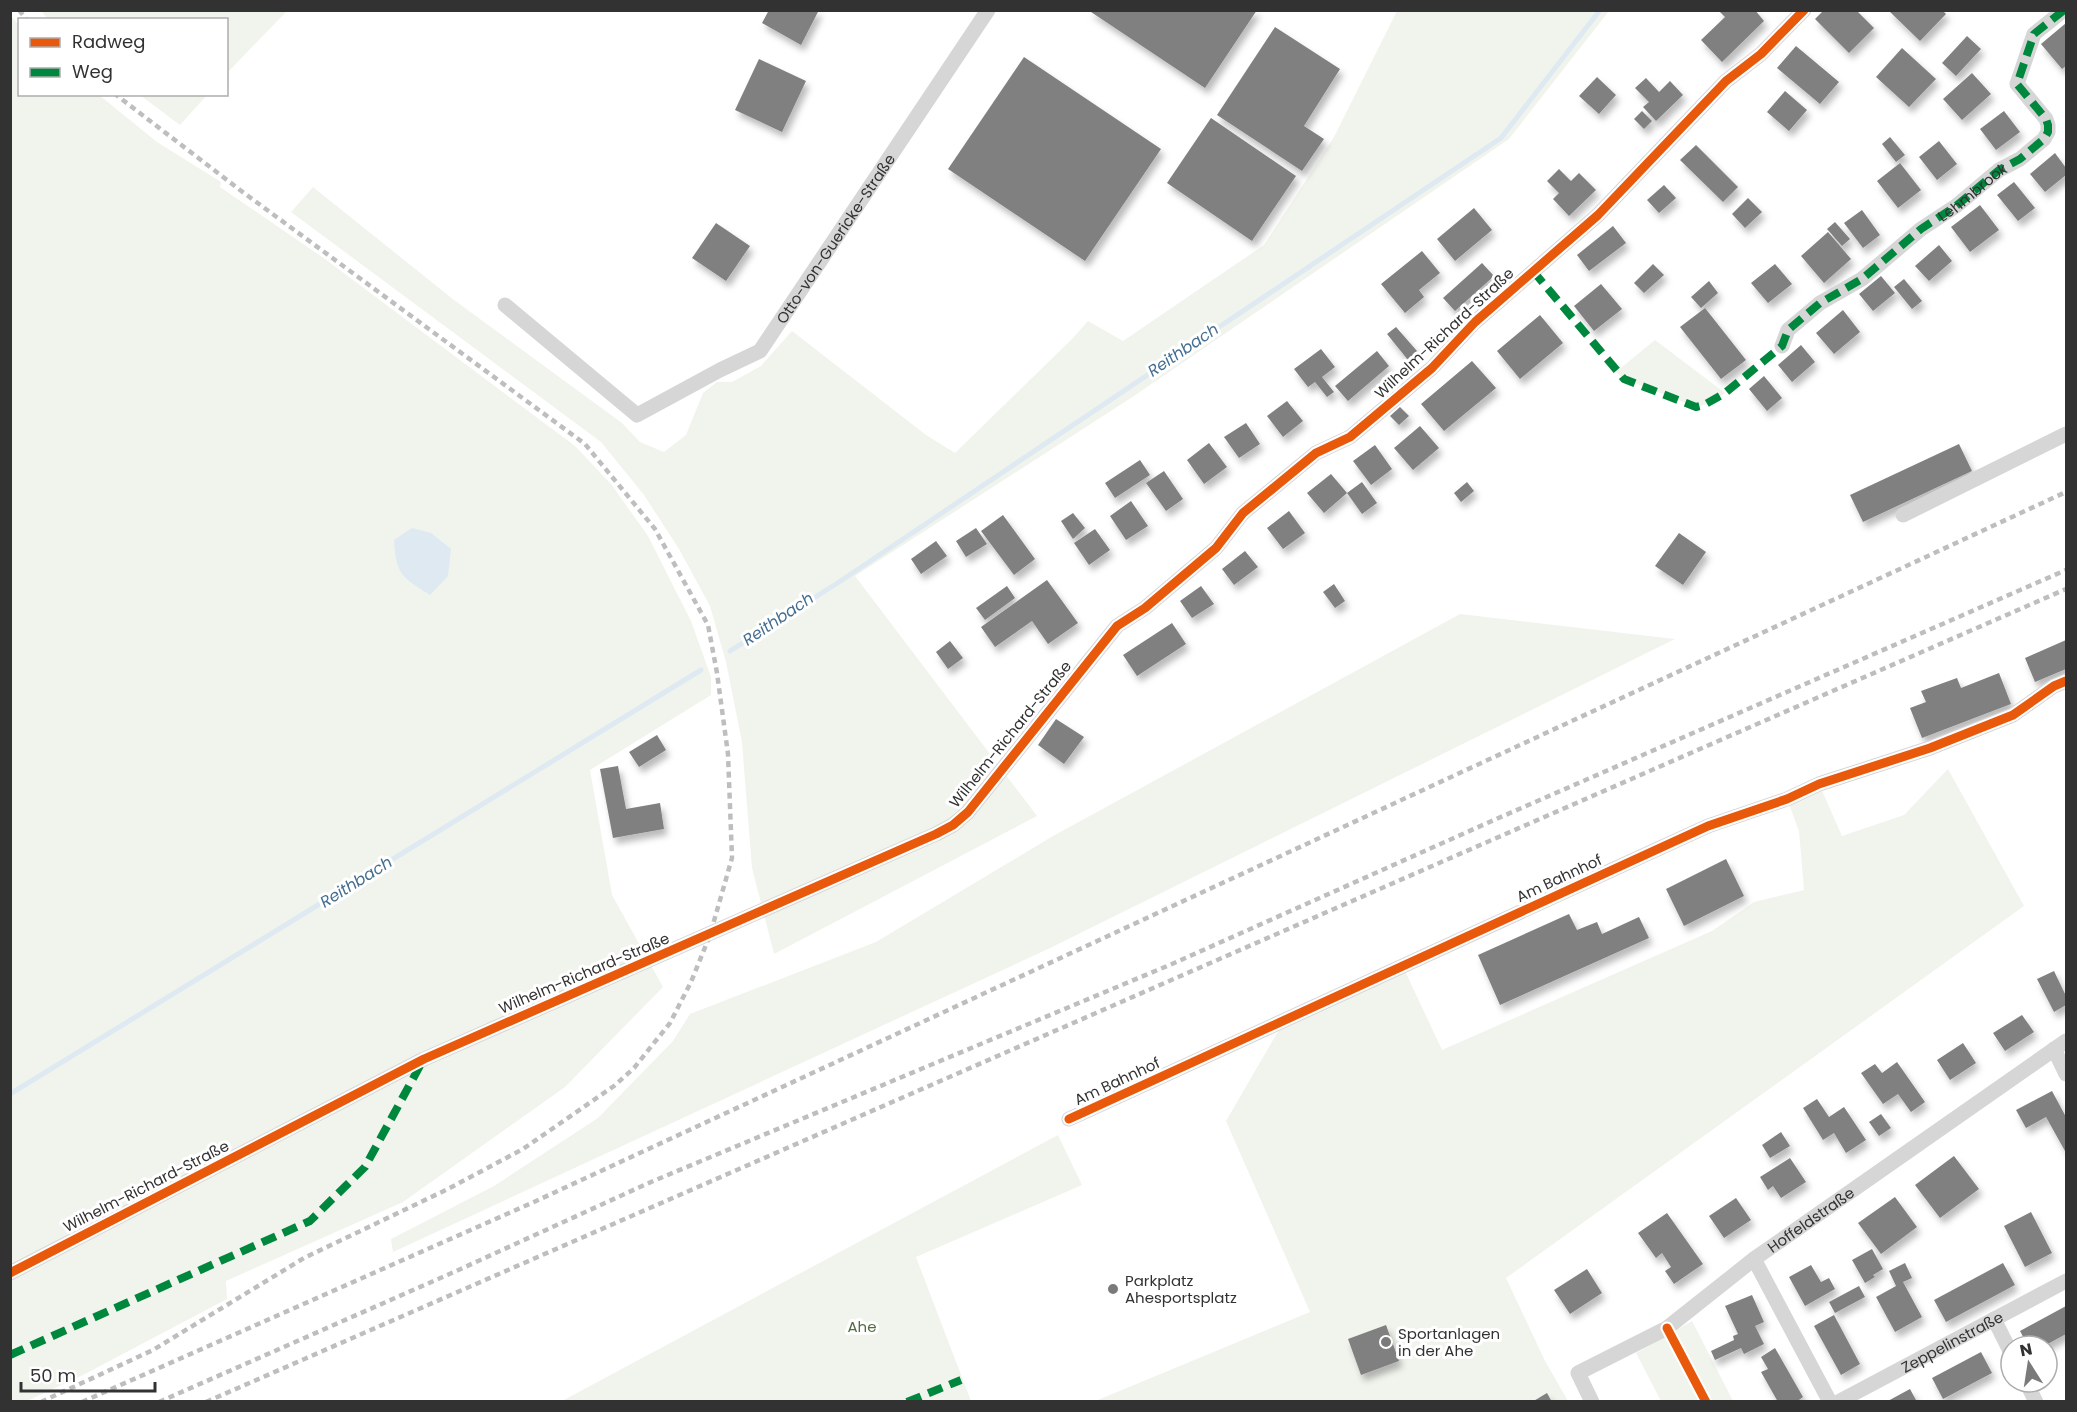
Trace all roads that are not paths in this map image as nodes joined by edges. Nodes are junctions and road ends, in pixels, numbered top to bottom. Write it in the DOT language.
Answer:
graph roads {
  1 [pos="988,10"];
  2 [pos="1804,10"];
  3 [pos="2064,10"];
  4 [pos="505,305"];
  5 [pos="1782,346"];
  6 [pos="2067,434"];
  7 [pos="1903,515"];
  8 [pos="2067,681"];
  9 [pos="2060,1045"];
  10 [pos="2067,1074"];
  11 [pos="1069,1119"];
  12 [pos="1754,1259"];
  13 [pos="10,1273"];
  14 [pos="2067,1281"];
  15 [pos="1994,1319"];
  16 [pos="2002,1334"];
  17 [pos="1592,1401"];
  18 [pos="1830,1401"];
  19 [pos="1838,1401"];
  1 -- 4 [label="street, Otto-von-Guericke-Straße"];
  2 -- 13 [label="street, Wilhelm-Richard-Straße"];
  3 -- 5 [label="street, Lehmbrook"];
  6 -- 7 [label="street"];
  8 -- 11 [label="street, Am Bahnhof"];
  9 -- 10 [label="street"];
  9 -- 12 [label="street, Hoffeldstraße"];
  12 -- 17 [label="street, Hoffeldstraße"];
  12 -- 18 [label="street"];
  14 -- 15 [label="street, Zeppelinstraße"];
  15 -- 16 [label="street"];
  15 -- 19 [label="street, Zeppelinstraße"];
}
